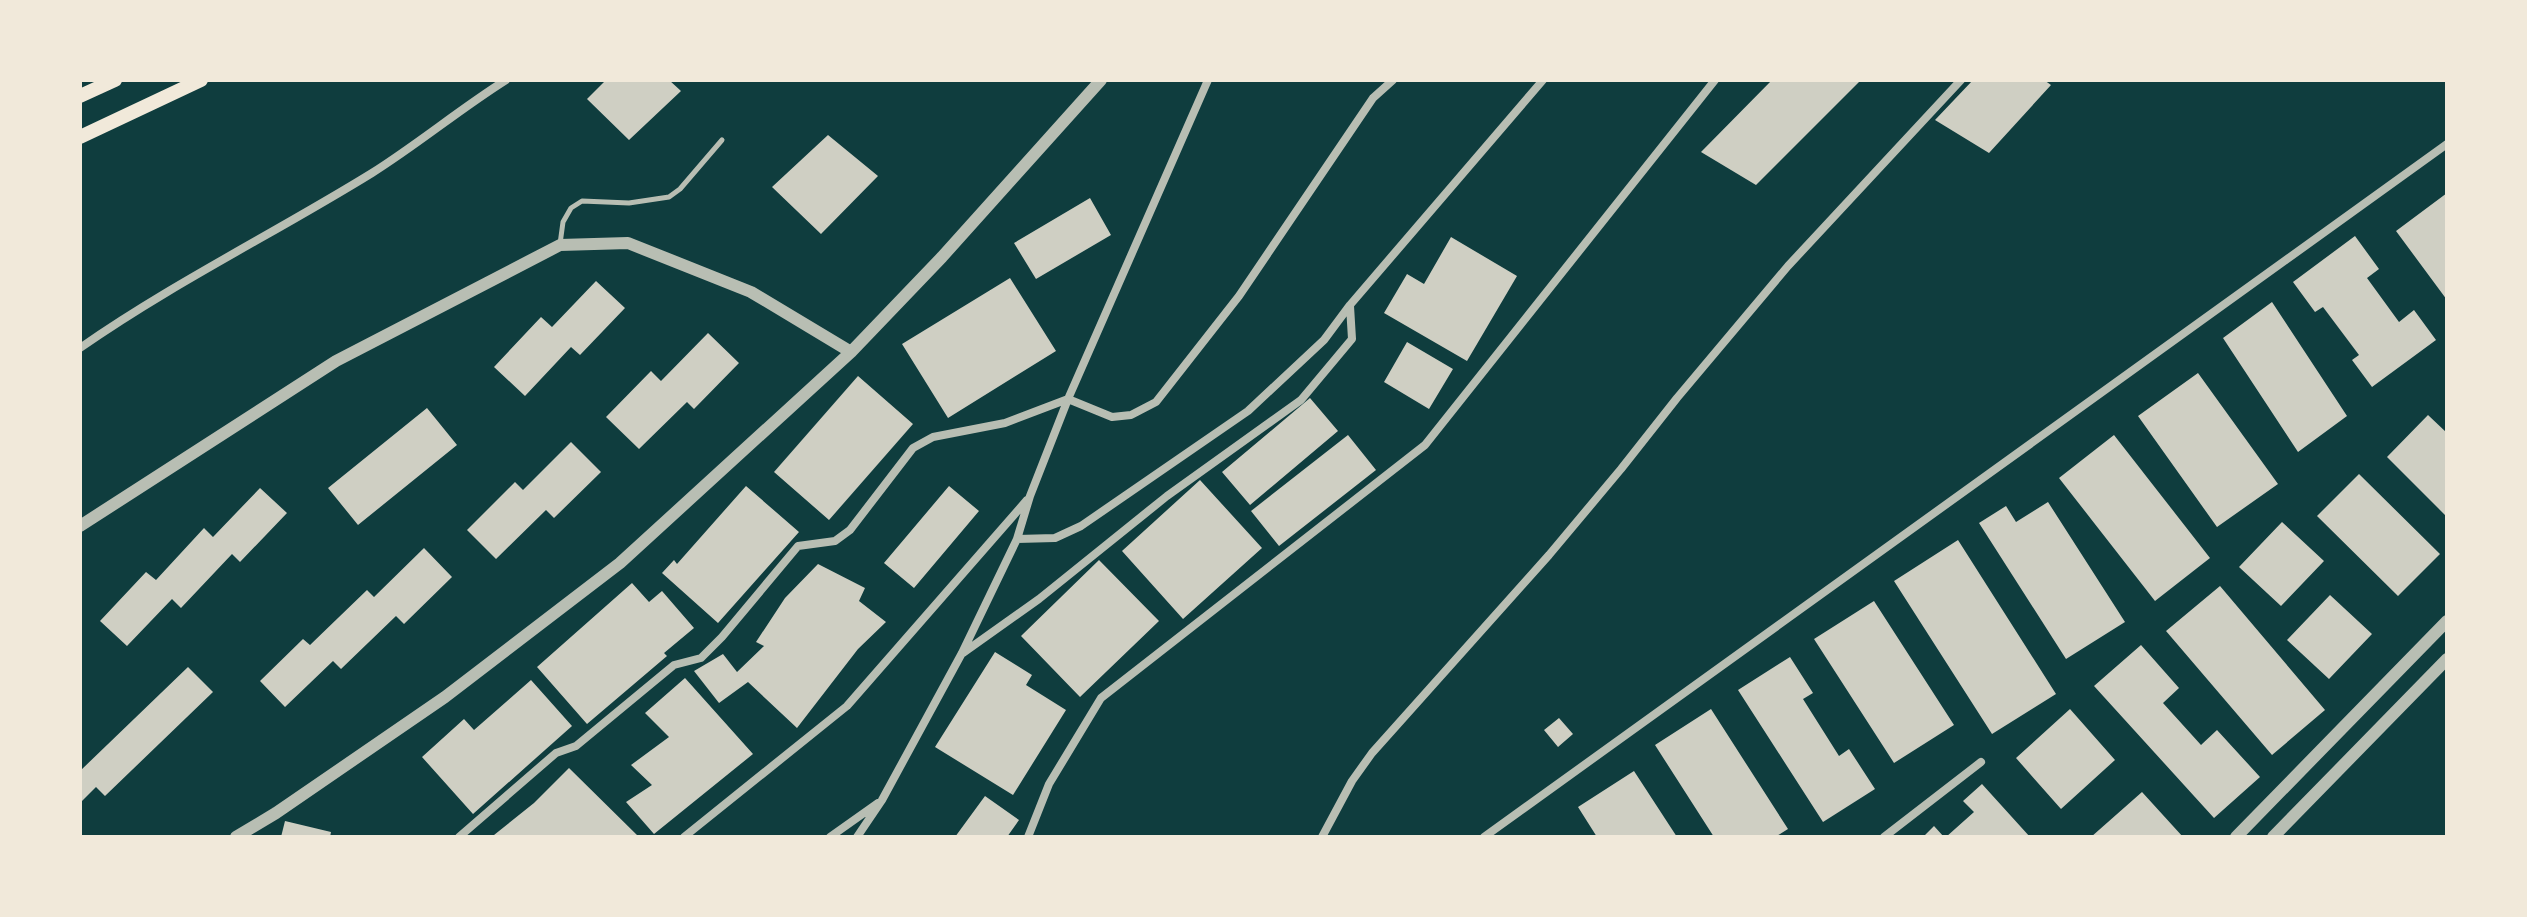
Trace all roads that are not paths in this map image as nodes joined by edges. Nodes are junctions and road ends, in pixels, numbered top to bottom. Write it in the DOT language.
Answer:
graph roads {
  1 [pos="115,80"];
  2 [pos="201,80"];
  3 [pos="506,80"];
  4 [pos="1101,80"];
  5 [pos="1208,80"];
  6 [pos="1393,80"];
  7 [pos="1543,80"];
  8 [pos="1715,80"];
  9 [pos="1961,80"];
  10 [pos="80,96"];
  11 [pos="80,137"];
  12 [pos="722,140"];
  13 [pos="2447,144"];
  14 [pos="560,245"];
  15 [pos="1350,305"];
  16 [pos="80,348"];
  17 [pos="851,352"];
  18 [pos="1068,399"];
  19 [pos="1030,496"];
  20 [pos="80,526"];
  21 [pos="1017,539"];
  22 [pos="2447,621"];
  23 [pos="962,653"];
  24 [pos="2447,659"];
  25 [pos="1981,762"];
  26 [pos="882,800"];
  27 [pos="236,837"];
  28 [pos="459,837"];
  29 [pos="684,837"];
  30 [pos="830,837"];
  31 [pos="857,837"];
  32 [pos="1028,837"];
  33 [pos="1322,837"];
  34 [pos="1484,837"];
  35 [pos="1884,837"];
  36 [pos="2236,837"];
  37 [pos="2273,837"];
  1 -- 10 [label="main road"];
  2 -- 11 [label="main road"];
  3 -- 16 [label="street"];
  4 -- 17 [label="street"];
  5 -- 18 [label="street"];
  6 -- 18 [label="street"];
  7 -- 15 [label="street"];
  8 -- 32 [label="street"];
  9 -- 33 [label="street"];
  12 -- 14 [label="lane"];
  13 -- 34 [label="street"];
  14 -- 17 [label="street"];
  14 -- 20 [label="street"];
  15 -- 21 [label="street"];
  15 -- 23 [label="street"];
  17 -- 27 [label="street"];
  18 -- 19 [label="street"];
  18 -- 28 [label="street"];
  19 -- 21 [label="street"];
  19 -- 29 [label="street"];
  21 -- 23 [label="street"];
  22 -- 36 [label="street"];
  23 -- 26 [label="street"];
  24 -- 37 [label="street"];
  25 -- 35 [label="street"];
  26 -- 30 [label="street"];
  26 -- 31 [label="street"];
}
